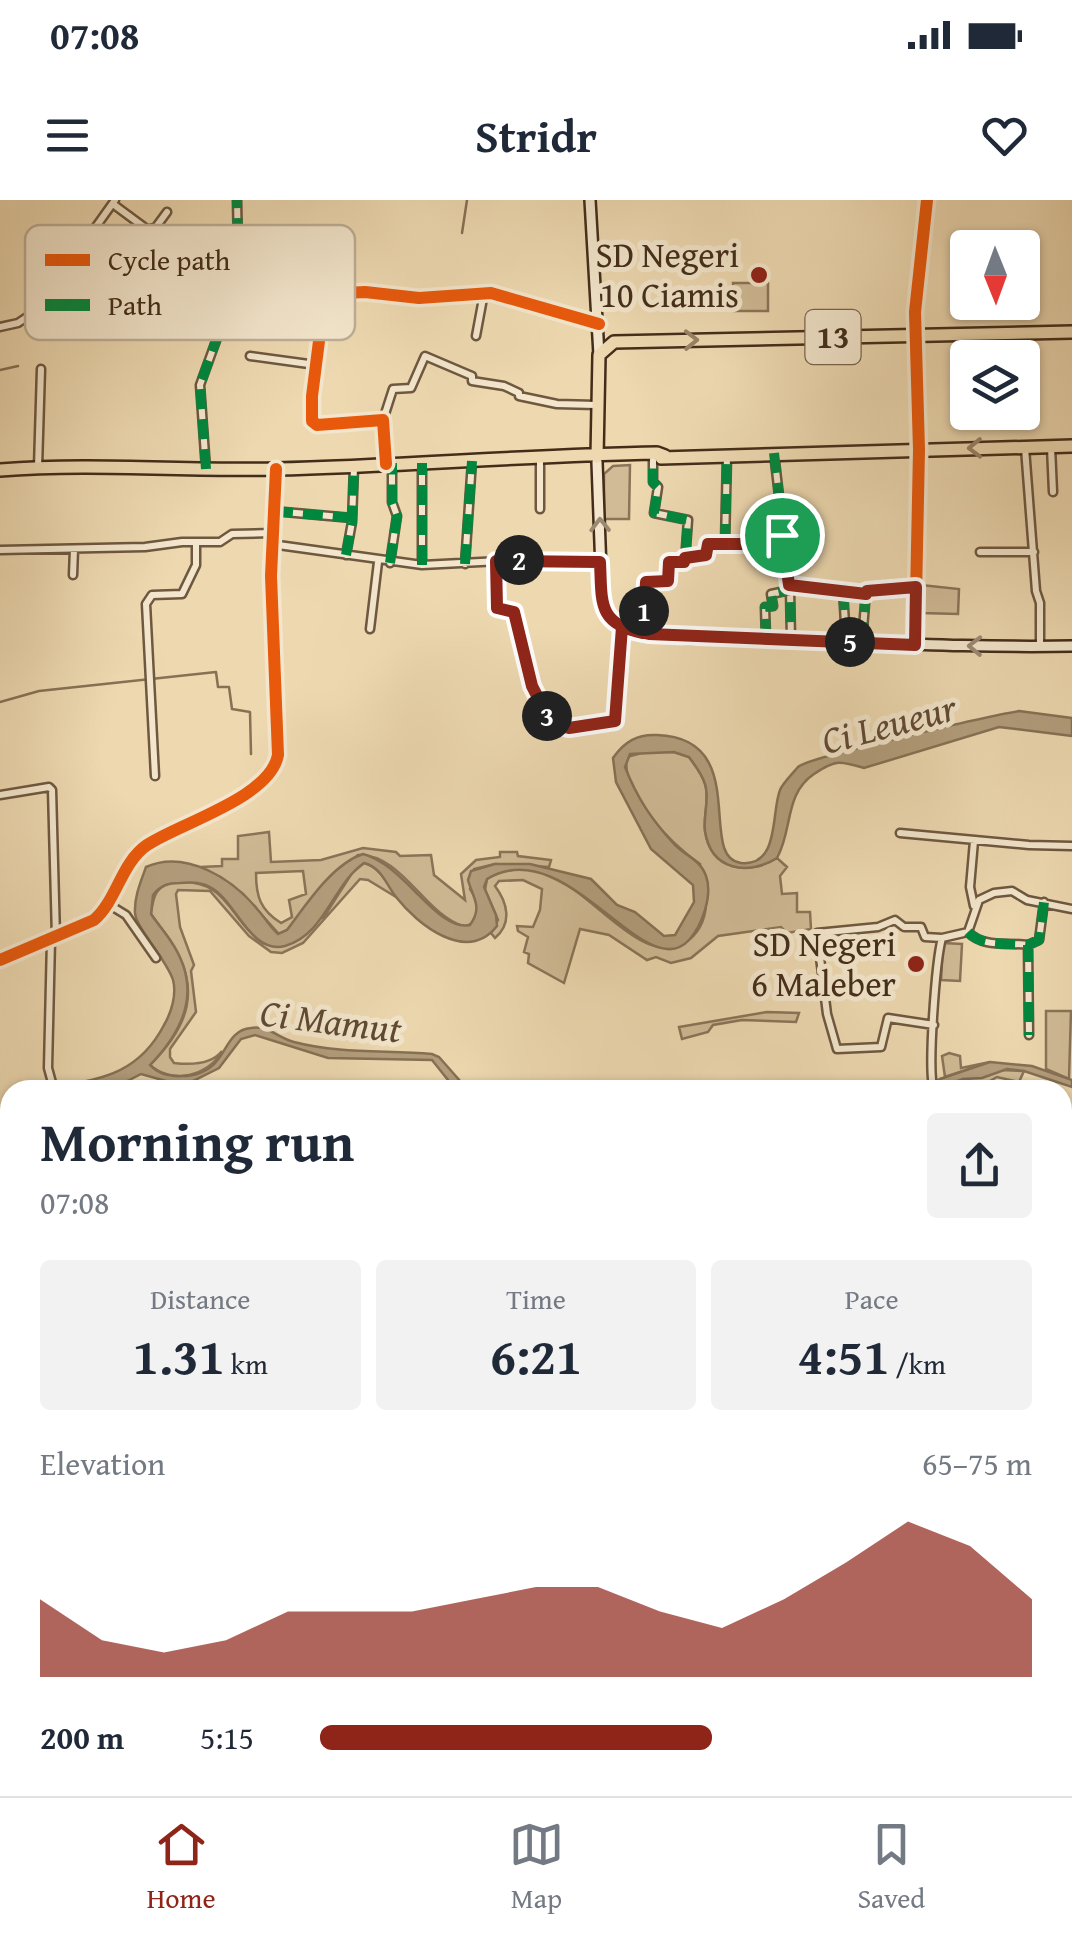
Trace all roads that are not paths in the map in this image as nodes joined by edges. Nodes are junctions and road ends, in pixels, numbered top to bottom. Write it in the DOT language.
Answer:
graph roads {
  1 [pos="130,200"];
  2 [pos="236,200"];
  3 [pos="590,200"];
  4 [pos="927,200"];
  5 [pos="114,202"];
  6 [pos="123,212"];
  7 [pos="167,212"];
  8 [pos="97,225"];
  9 [pos="141,225"];
  10 [pos="158,225"];
  11 [pos="237,225"];
  12 [pos="355,292"];
  13 [pos="484,293"];
  14 [pos="25,318"];
  15 [pos="0,327"];
  16 [pos="599,327"];
  17 [pos="1072,332"];
  18 [pos="476,336"];
  19 [pos="916,336"];
  20 [pos="216,340"];
  21 [pos="319,340"];
  22 [pos="614,342"];
  23 [pos="599,355"];
  24 [pos="250,356"];
  25 [pos="316,365"];
  26 [pos="41,369"];
  27 [pos="598,405"];
  28 [pos="383,420"];
  29 [pos="1051,446"];
  30 [pos="1072,446"];
  31 [pos="1025,447"];
  32 [pos="919,450"];
  33 [pos="774,454"];
  34 [pos="727,455"];
  35 [pos="597,458"];
  36 [pos="659,458"];
  37 [pos="542,459"];
  38 [pos="472,462"];
  39 [pos="422,463"];
  40 [pos="389,464"];
  41 [pos="354,466"];
  42 [pos="38,467"];
  43 [pos="206,468"];
  44 [pos="276,469"];
  45 [pos="1,472"];
  46 [pos="1053,492"];
  47 [pos="540,509"];
  48 [pos="273,511"];
  49 [pos="352,518"];
  50 [pos="271,533"];
  51 [pos="782,535"];
  52 [pos="196,542"];
  53 [pos="271,544"];
  54 [pos="725,544"];
  55 [pos="74,549"];
  56 [pos="0,550"];
  57 [pos="980,552"];
  58 [pos="1034,552"];
  59 [pos="346,555"];
  60 [pos="685,558"];
  61 [pos="496,561"];
  62 [pos="378,562"];
  63 [pos="600,562"];
  64 [pos="390,563"];
  65 [pos="465,564"];
  66 [pos="422,566"];
  67 [pos="73,575"];
  68 [pos="916,587"];
  69 [pos="789,588"];
  70 [pos="843,590"];
  71 [pos="866,594"];
  72 [pos="622,627"];
  73 [pos="370,629"];
  74 [pos="643,633"];
  75 [pos="766,639"];
  76 [pos="791,640"];
  77 [pos="846,641"];
  78 [pos="862,642"];
  79 [pos="915,645"];
  80 [pos="1040,646"];
  81 [pos="1072,646"];
  82 [pos="155,776"];
  83 [pos="0,795"];
  84 [pos="900,833"];
  85 [pos="974,840"];
  86 [pos="1072,846"];
  87 [pos="1044,902"];
  88 [pos="108,904"];
  89 [pos="974,907"];
  90 [pos="1072,910"];
  91 [pos="968,932"];
  92 [pos="54,938"];
  93 [pos="942,938"];
  94 [pos="1028,945"];
  95 [pos="156,958"];
  96 [pos="0,960"];
  97 [pos="934,1024"];
  98 [pos="1029,1035"];
  99 [pos="50,1080"];
  100 [pos="933,1080"];
  1 -- 6 [label="street"];
  2 -- 11 [label="street"];
  3 -- 16 [label="main road"];
  4 -- 19 [label="main road"];
  5 -- 6 [label="street"];
  5 -- 8 [label="street"];
  6 -- 9 [label="street"];
  7 -- 10 [label="street"];
  12 -- 13 [label="street"];
  13 -- 16 [label="street"];
  13 -- 18 [label="street"];
  14 -- 15 [label="street"];
  16 -- 22 [label="main road"];
  16 -- 23 [label="main road"];
  17 -- 19 [label="highway, 13"];
  22 -- 19 [label="highway, 13, one-way"];
  19 -- 32 [label="main road"];
  20 -- 43 [label="street"];
  21 -- 25 [label="street"];
  22 -- 23 [label="highway"];
  23 -- 27 [label="highway"];
  24 -- 25 [label="street"];
  25 -- 28 [label="street"];
  26 -- 42 [label="street"];
  27 -- 28 [label="street"];
  27 -- 35 [label="highway"];
  28 -- 40 [label="street"];
  29 -- 30 [label="highway"];
  29 -- 31 [label="highway"];
  29 -- 46 [label="street"];
  31 -- 32 [label="highway, one-way"];
  31 -- 58 [label="street"];
  32 -- 33 [label="highway"];
  32 -- 68 [label="main road"];
  33 -- 34 [label="highway"];
  33 -- 51 [label="street"];
  34 -- 36 [label="highway"];
  34 -- 54 [label="street"];
  35 -- 36 [label="highway"];
  35 -- 37 [label="highway"];
  63 -- 35 [label="main road, one-way"];
  36 -- 60 [label="street"];
  37 -- 38 [label="highway"];
  37 -- 47 [label="street"];
  38 -- 39 [label="highway"];
  38 -- 65 [label="street"];
  39 -- 40 [label="highway"];
  39 -- 66 [label="street"];
  40 -- 41 [label="highway"];
  40 -- 64 [label="street"];
  41 -- 44 [label="highway"];
  41 -- 49 [label="street"];
  42 -- 43 [label="highway"];
  42 -- 45 [label="highway"];
  43 -- 44 [label="highway"];
  44 -- 48 [label="street"];
  48 -- 49 [label="street"];
  48 -- 50 [label="street"];
  49 -- 59 [label="street"];
  50 -- 52 [label="street"];
  50 -- 53 [label="street"];
  51 -- 54 [label="street"];
  51 -- 69 [label="street"];
  52 -- 55 [label="street"];
  52 -- 82 [label="street"];
  53 -- 59 [label="street"];
  53 -- 88 [label="street"];
  54 -- 60 [label="street"];
  55 -- 56 [label="street"];
  55 -- 67 [label="street"];
  57 -- 58 [label="street"];
  58 -- 80 [label="street"];
  59 -- 62 [label="street"];
  60 -- 74 [label="street"];
  61 -- 63 [label="street"];
  61 -- 65 [label="street"];
  61 -- 72 [label="street"];
  62 -- 64 [label="street"];
  62 -- 73 [label="street"];
  63 -- 72 [label="main road"];
  64 -- 66 [label="street"];
  65 -- 66 [label="street"];
  68 -- 71 [label="street"];
  68 -- 79 [label="main road"];
  69 -- 70 [label="street"];
  69 -- 75 [label="street"];
  69 -- 76 [label="street"];
  70 -- 71 [label="street"];
  70 -- 77 [label="street"];
  71 -- 78 [label="street"];
  72 -- 74 [label="main road"];
  74 -- 75 [label="main road"];
  75 -- 76 [label="main road"];
  76 -- 77 [label="main road"];
  77 -- 78 [label="main road"];
  78 -- 79 [label="main road"];
  80 -- 79 [label="main road, one-way"];
  80 -- 81 [label="main road"];
  83 -- 92 [label="street"];
  84 -- 85 [label="street"];
  85 -- 86 [label="street"];
  85 -- 89 [label="street"];
  87 -- 89 [label="street"];
  87 -- 90 [label="street"];
  87 -- 94 [label="street"];
  88 -- 92 [label="street"];
  88 -- 95 [label="street"];
  89 -- 91 [label="street"];
  91 -- 93 [label="street"];
  91 -- 94 [label="street"];
  92 -- 96 [label="street"];
  92 -- 99 [label="street"];
  93 -- 97 [label="street"];
  93 -- 97 [label="street"];
  94 -- 98 [label="street"];
  97 -- 100 [label="street"];
}
